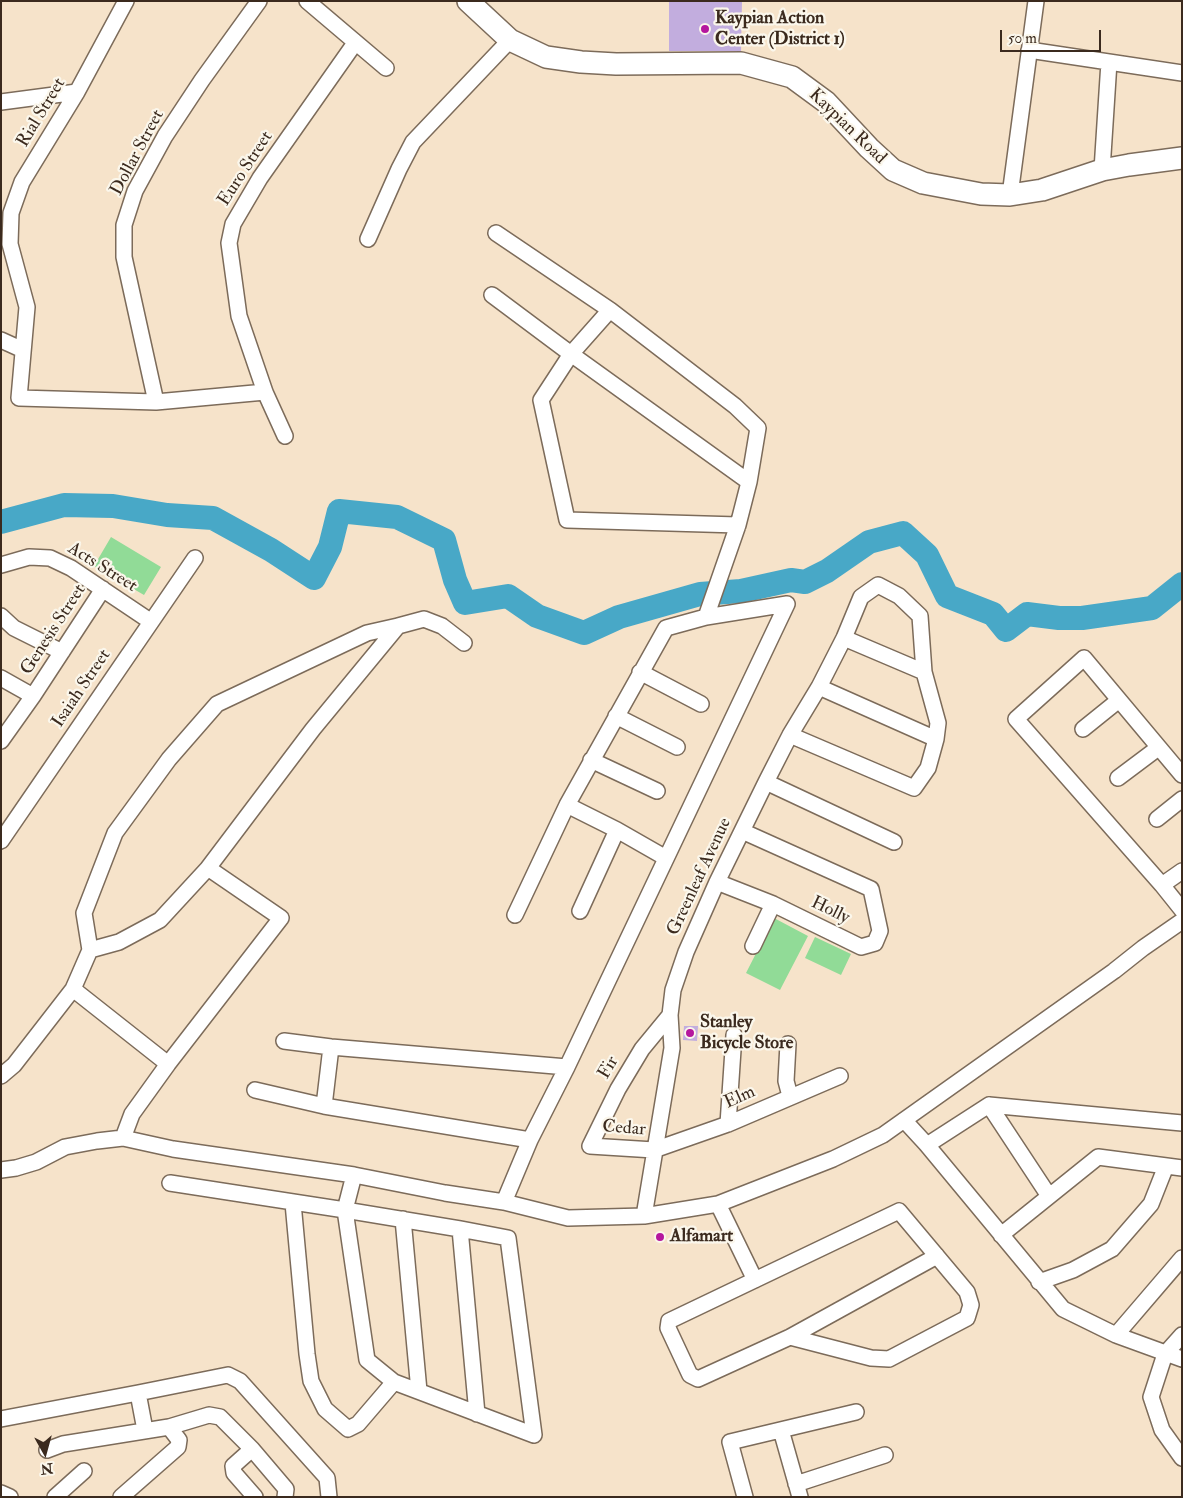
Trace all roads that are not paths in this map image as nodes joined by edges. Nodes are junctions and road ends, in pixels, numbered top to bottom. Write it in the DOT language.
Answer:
graph roads {
  1 [pos="126,1"];
  2 [pos="259,1"];
  3 [pos="308,1"];
  4 [pos="468,1"];
  5 [pos="1036,1"];
  6 [pos="510,40"];
  7 [pos="355,42"];
  8 [pos="1029,50"];
  9 [pos="1109,62"];
  10 [pos="386,68"];
  11 [pos="1182,73"];
  12 [pos="77,92"];
  13 [pos="1,102"];
  14 [pos="1182,158"];
  15 [pos="1102,170"];
  16 [pos="1010,195"];
  17 [pos="496,233"];
  18 [pos="368,239"];
  19 [pos="492,295"];
  20 [pos="610,310"];
  21 [pos="1,340"];
  22 [pos="22,350"];
  23 [pos="571,354"];
  24 [pos="265,392"];
  25 [pos="156,402"];
  26 [pos="285,436"];
  27 [pos="749,482"];
  28 [pos="738,525"];
  29 [pos="195,558"];
  30 [pos="1,565"];
  31 [pos="103,589"];
  32 [pos="707,612"];
  33 [pos="1,616"];
  34 [pos="150,621"];
  35 [pos="398,626"];
  36 [pos="844,638"];
  37 [pos="464,643"];
  38 [pos="62,652"];
  39 [pos="640,672"];
  40 [pos="924,672"];
  41 [pos="1,678"];
  42 [pos="820,687"];
  43 [pos="33,696"];
  44 [pos="1119,700"];
  45 [pos="701,704"];
  46 [pos="616,716"];
  47 [pos="1083,729"];
  48 [pos="790,735"];
  49 [pos="3,736"];
  50 [pos="936,739"];
  51 [pos="677,747"];
  52 [pos="1158,748"];
  53 [pos="591,760"];
  54 [pos="1182,775"];
  55 [pos="1118,778"];
  56 [pos="766,782"];
  57 [pos="657,791"];
  58 [pos="1182,799"];
  59 [pos="566,805"];
  60 [pos="1157,819"];
  61 [pos="617,830"];
  62 [pos="742,831"];
  63 [pos="1,841"];
  64 [pos="894,842"];
  65 [pos="666,858"];
  66 [pos="208,868"];
  67 [pos="1182,871"];
  68 [pos="717,882"];
  69 [pos="1162,885"];
  70 [pos="773,904"];
  71 [pos="1182,910"];
  72 [pos="580,911"];
  73 [pos="515,915"];
  74 [pos="1182,920"];
  75 [pos="753,946"];
  76 [pos="90,950"];
  77 [pos="73,989"];
  78 [pos="670,1015"];
  79 [pos="734,1035"];
  80 [pos="284,1041"];
  81 [pos="788,1044"];
  82 [pos="331,1047"];
  83 [pos="168,1064"];
  84 [pos="567,1067"];
  85 [pos="1,1076"];
  86 [pos="840,1076"];
  87 [pos="255,1090"];
  88 [pos="790,1096"];
  89 [pos="989,1105"];
  90 [pos="324,1106"];
  91 [pos="904,1120"];
  92 [pos="1182,1123"];
  93 [pos="728,1124"];
  94 [pos="123,1138"];
  95 [pos="530,1140"];
  96 [pos="927,1145"];
  97 [pos="590,1146"];
  98 [pos="654,1150"];
  99 [pos="1166,1166"];
  100 [pos="1182,1168"];
  101 [pos="1,1170"];
  102 [pos="354,1175"];
  103 [pos="170,1183"];
  104 [pos="1049,1196"];
  105 [pos="504,1202"];
  106 [pos="293,1203"];
  107 [pos="718,1204"];
  108 [pos="345,1210"];
  109 [pos="644,1216"];
  110 [pos="403,1220"];
  111 [pos="460,1228"];
  112 [pos="1001,1235"];
  113 [pos="937,1256"];
  114 [pos="1182,1258"];
  115 [pos="755,1280"];
  116 [pos="1040,1282"];
  117 [pos="1116,1335"];
  118 [pos="1182,1335"];
  119 [pos="790,1337"];
  120 [pos="1165,1354"];
  121 [pos="1182,1360"];
  122 [pos="394,1382"];
  123 [pos="419,1391"];
  124 [pos="138,1394"];
  125 [pos="856,1412"];
  126 [pos="477,1414"];
  127 [pos="1,1418"];
  128 [pos="169,1427"];
  129 [pos="145,1430"];
  130 [pos="780,1430"];
  131 [pos="252,1449"];
  132 [pos="47,1450"];
  133 [pos="885,1455"];
  134 [pos="1182,1458"];
  135 [pos="84,1471"];
  136 [pos="798,1491"];
  137 [pos="1,1493"];
  138 [pos="10,1497"];
  139 [pos="55,1497"];
  140 [pos="121,1497"];
  141 [pos="255,1497"];
  142 [pos="285,1497"];
  143 [pos="329,1497"];
  144 [pos="744,1497"];
  1 -- 12 [label="street, Rial Street"];
  2 -- 25 [label="street, Dollar Street"];
  3 -- 7 [label="street"];
  4 -- 6 [label="main road, Kaypian Road"];
  5 -- 8 [label="street"];
  6 -- 16 [label="main road, Kaypian Road"];
  6 -- 18 [label="street"];
  7 -- 10 [label="street"];
  7 -- 24 [label="street, Euro Street"];
  8 -- 9 [label="street"];
  8 -- 16 [label="street"];
  9 -- 11 [label="street"];
  9 -- 15 [label="street"];
  12 -- 13 [label="street"];
  12 -- 22 [label="street, Rial Street"];
  14 -- 15 [label="main road, Kaypian Road"];
  15 -- 16 [label="main road, Kaypian Road"];
  17 -- 20 [label="street"];
  19 -- 23 [label="street"];
  20 -- 23 [label="street"];
  20 -- 27 [label="street"];
  21 -- 22 [label="street"];
  22 -- 25 [label="street, Rial Street"];
  23 -- 27 [label="street"];
  23 -- 28 [label="street"];
  24 -- 25 [label="street"];
  24 -- 26 [label="street, Euro Street"];
  27 -- 28 [label="street"];
  28 -- 32 [label="street"];
  29 -- 34 [label="street, Isaiah Street"];
  30 -- 31 [label="street, Acts Street"];
  31 -- 34 [label="street, Acts Street"];
  31 -- 38 [label="street, Genesis Street"];
  32 -- 39 [label="street"];
  32 -- 65 [label="street"];
  33 -- 38 [label="street"];
  34 -- 63 [label="street, Isaiah Street"];
  35 -- 37 [label="street"];
  35 -- 66 [label="street"];
  35 -- 76 [label="street"];
  36 -- 40 [label="street"];
  36 -- 40 [label="street, Greenleaf Avenue"];
  36 -- 42 [label="street, Greenleaf Avenue"];
  38 -- 43 [label="street, Genesis Street"];
  39 -- 45 [label="street"];
  39 -- 46 [label="street"];
  40 -- 50 [label="street"];
  41 -- 43 [label="street"];
  42 -- 48 [label="street, Greenleaf Avenue"];
  42 -- 50 [label="street"];
  43 -- 49 [label="street, Genesis Street"];
  44 -- 47 [label="street"];
  44 -- 52 [label="street"];
  44 -- 69 [label="street"];
  46 -- 51 [label="street"];
  46 -- 53 [label="street"];
  48 -- 50 [label="street"];
  48 -- 56 [label="street, Greenleaf Avenue"];
  52 -- 54 [label="street"];
  52 -- 55 [label="street"];
  53 -- 57 [label="street"];
  53 -- 59 [label="street"];
  56 -- 62 [label="street, Greenleaf Avenue"];
  56 -- 64 [label="street"];
  58 -- 60 [label="street"];
  59 -- 61 [label="street"];
  59 -- 73 [label="street"];
  61 -- 65 [label="street"];
  61 -- 72 [label="street"];
  62 -- 68 [label="street, Greenleaf Avenue"];
  62 -- 70 [label="street, Holly"];
  65 -- 84 [label="street"];
  66 -- 76 [label="street"];
  66 -- 83 [label="street"];
  67 -- 69 [label="street"];
  68 -- 70 [label="street, Holly"];
  68 -- 78 [label="street, Greenleaf Avenue"];
  69 -- 71 [label="street"];
  70 -- 75 [label="street"];
  74 -- 91 [label="street"];
  76 -- 77 [label="street"];
  77 -- 83 [label="street"];
  77 -- 85 [label="street"];
  78 -- 97 [label="street, Fir"];
  78 -- 98 [label="street, Greenleaf Avenue"];
  79 -- 93 [label="street"];
  80 -- 82 [label="street"];
  81 -- 88 [label="street"];
  82 -- 84 [label="street"];
  82 -- 90 [label="street"];
  83 -- 94 [label="street"];
  84 -- 95 [label="street"];
  86 -- 88 [label="street, Elm"];
  87 -- 90 [label="street"];
  88 -- 93 [label="street, Elm"];
  89 -- 92 [label="street"];
  89 -- 96 [label="street"];
  89 -- 104 [label="street"];
  90 -- 95 [label="street"];
  91 -- 96 [label="street"];
  91 -- 107 [label="street"];
  93 -- 98 [label="street, Elm"];
  94 -- 101 [label="street"];
  94 -- 102 [label="street"];
  95 -- 105 [label="street"];
  96 -- 112 [label="street"];
  97 -- 98 [label="street, Cedar"];
  98 -- 109 [label="street, Greenleaf Avenue"];
  99 -- 100 [label="street"];
  99 -- 104 [label="street"];
  99 -- 116 [label="street"];
  102 -- 105 [label="street"];
  102 -- 108 [label="street"];
  103 -- 106 [label="street"];
  104 -- 112 [label="street"];
  105 -- 109 [label="street"];
  106 -- 108 [label="street"];
  106 -- 122 [label="street"];
  107 -- 109 [label="street"];
  107 -- 115 [label="street"];
  108 -- 110 [label="street"];
  108 -- 122 [label="street"];
  110 -- 111 [label="street"];
  110 -- 123 [label="street"];
  111 -- 126 [label="street"];
  111 -- 126 [label="street"];
  112 -- 116 [label="street"];
  113 -- 115 [label="street"];
  113 -- 119 [label="street"];
  113 -- 119 [label="street"];
  114 -- 117 [label="street"];
  115 -- 119 [label="street"];
  116 -- 117 [label="street"];
  117 -- 120 [label="street"];
  118 -- 120 [label="street"];
  120 -- 121 [label="street"];
  120 -- 134 [label="street"];
  122 -- 123 [label="street"];
  123 -- 126 [label="street"];
  124 -- 127 [label="street"];
  124 -- 129 [label="street"];
  124 -- 143 [label="street"];
  125 -- 130 [label="street"];
  128 -- 129 [label="street"];
  128 -- 131 [label="street"];
  128 -- 140 [label="street"];
  129 -- 132 [label="street"];
  130 -- 136 [label="street"];
  130 -- 144 [label="street"];
  131 -- 141 [label="street"];
  131 -- 142 [label="street"];
  133 -- 136 [label="street"];
  135 -- 139 [label="street"];
  137 -- 138 [label="street"];
}
